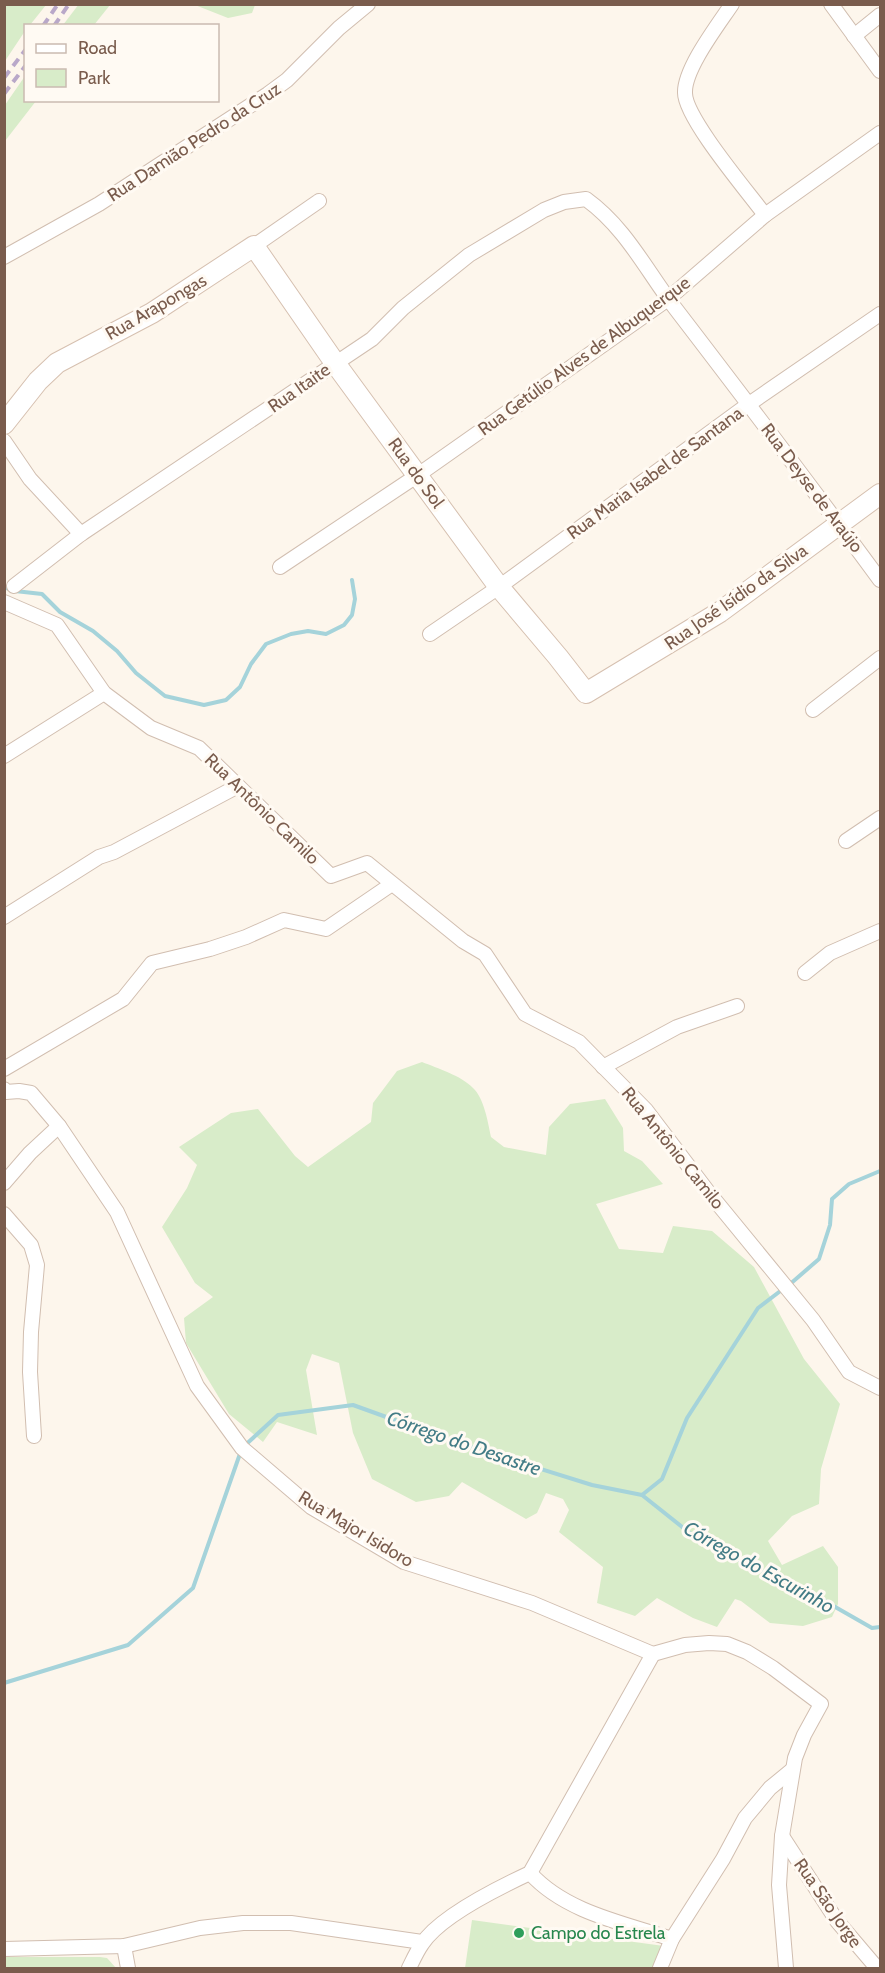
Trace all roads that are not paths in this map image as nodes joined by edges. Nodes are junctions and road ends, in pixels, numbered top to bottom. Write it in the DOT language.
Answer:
graph roads {
  1 [pos="368,4"];
  2 [pos="732,4"];
  3 [pos="831,4"];
  4 [pos="880,15"];
  5 [pos="854,36"];
  6 [pos="880,71"];
  7 [pos="880,133"];
  8 [pos="586,199"];
  9 [pos="319,201"];
  10 [pos="765,215"];
  11 [pos="254,246"];
  12 [pos="4,257"];
  13 [pos="668,299"];
  14 [pos="880,314"];
  15 [pos="335,363"];
  16 [pos="749,404"];
  17 [pos="4,424"];
  18 [pos="4,441"];
  19 [pos="418,475"];
  20 [pos="880,494"];
  21 [pos="838,523"];
  22 [pos="81,534"];
  23 [pos="280,567"];
  24 [pos="880,580"];
  25 [pos="14,586"];
  26 [pos="499,587"];
  27 [pos="4,602"];
  28 [pos="430,634"];
  29 [pos="880,658"];
  30 [pos="104,693"];
  31 [pos="586,693"];
  32 [pos="813,710"];
  33 [pos="4,756"];
  34 [pos="238,786"];
  35 [pos="880,818"];
  36 [pos="846,841"];
  37 [pos="392,884"];
  38 [pos="4,917"];
  39 [pos="880,932"];
  40 [pos="805,973"];
  41 [pos="737,1006"];
  42 [pos="603,1066"];
  43 [pos="4,1069"];
  44 [pos="4,1089"];
  45 [pos="59,1126"];
  46 [pos="4,1183"];
  47 [pos="4,1214"];
  48 [pos="880,1388"];
  49 [pos="34,1436"];
  50 [pos="653,1654"];
  51 [pos="793,1764"];
  52 [pos="782,1836"];
  53 [pos="530,1873"];
  54 [pos="672,1939"];
  55 [pos="422,1942"];
  56 [pos="124,1946"];
  57 [pos="4,1949"];
  58 [pos="128,1968"];
  59 [pos="409,1968"];
  60 [pos="660,1968"];
  61 [pos="786,1968"];
  62 [pos="877,1968"];
  1 -- 12 [label="street, Rua Damião Pedro da Cruz"];
  2 -- 10 [label="street"];
  3 -- 5 [label="street"];
  4 -- 5 [label="street"];
  5 -- 6 [label="street"];
  7 -- 10 [label="street, Rua Getúlio Alves de Albuquerque"];
  8 -- 13 [label="street, Rua Deyse de Araújo"];
  8 -- 15 [label="street, Rua Itaite"];
  9 -- 11 [label="street, Rua Arapongas"];
  10 -- 13 [label="street, Rua Getúlio Alves de Albuquerque"];
  11 -- 15 [label="street, Rua do Sol"];
  11 -- 17 [label="street, Rua Arapongas"];
  13 -- 16 [label="street, Rua Deyse de Araújo"];
  13 -- 19 [label="street, Rua Getúlio Alves de Albuquerque"];
  14 -- 16 [label="street, Rua Maria Isabel de Santana"];
  15 -- 19 [label="street, Rua do Sol"];
  15 -- 22 [label="street, Rua Itaite"];
  16 -- 21 [label="street, Rua Deyse de Araújo"];
  16 -- 26 [label="street, Rua Maria Isabel de Santana"];
  18 -- 22 [label="street"];
  19 -- 23 [label="street, Rua Getúlio Alves de Albuquerque"];
  19 -- 26 [label="street, Rua do Sol"];
  20 -- 21 [label="street, Rua José Isídio da Silva"];
  21 -- 24 [label="street, Rua Deyse de Araújo"];
  21 -- 31 [label="street, Rua José Isídio da Silva"];
  22 -- 25 [label="street, Rua Itaite"];
  26 -- 28 [label="street, Rua Maria Isabel de Santana"];
  26 -- 31 [label="street, Rua do Sol"];
  27 -- 30 [label="street, Rua Antônio Camilo"];
  29 -- 32 [label="street"];
  30 -- 33 [label="street"];
  30 -- 34 [label="street, Rua Antônio Camilo"];
  34 -- 37 [label="street, Rua Antônio Camilo"];
  34 -- 38 [label="street"];
  35 -- 36 [label="street"];
  37 -- 42 [label="street, Rua Antônio Camilo"];
  37 -- 43 [label="street"];
  39 -- 40 [label="street"];
  41 -- 42 [label="street"];
  42 -- 48 [label="street, Rua Antônio Camilo"];
  44 -- 45 [label="street, Rua Major Isidoro"];
  45 -- 46 [label="street"];
  45 -- 50 [label="street, Rua Major Isidoro"];
  47 -- 49 [label="street"];
  50 -- 51 [label="street"];
  50 -- 53 [label="street"];
  51 -- 52 [label="street"];
  51 -- 54 [label="street"];
  52 -- 61 [label="street"];
  52 -- 62 [label="street, Rua São Jorge"];
  53 -- 54 [label="street"];
  53 -- 55 [label="street"];
  54 -- 60 [label="street"];
  55 -- 56 [label="street"];
  55 -- 59 [label="street"];
  56 -- 57 [label="street"];
  56 -- 58 [label="street"];
}
